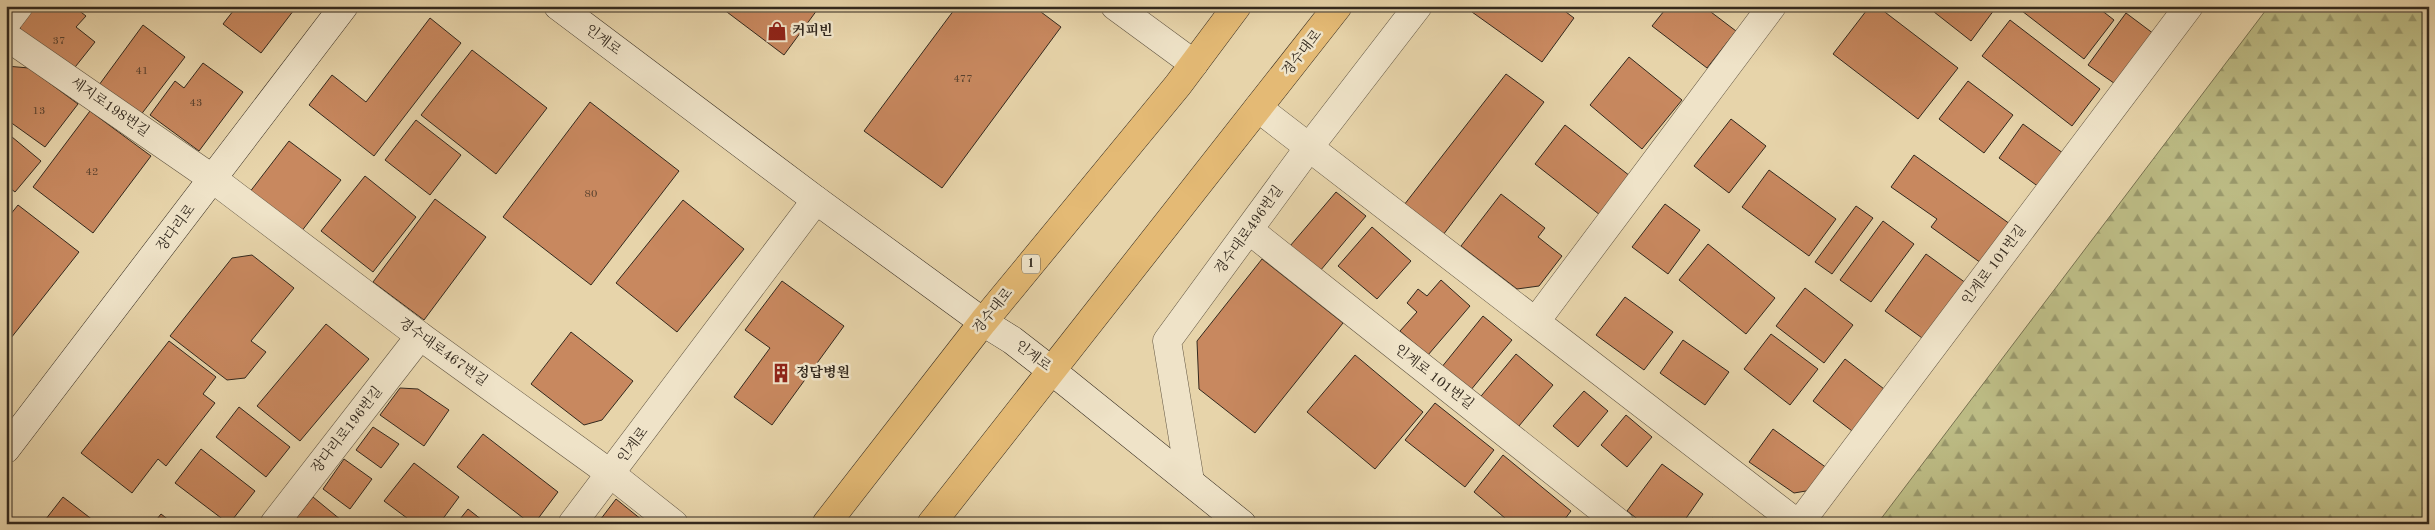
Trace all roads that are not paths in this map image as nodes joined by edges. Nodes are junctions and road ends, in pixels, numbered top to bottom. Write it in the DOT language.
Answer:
graph roads {
  1 [pos="19,6"];
  2 [pos="344,6"];
  3 [pos="558,6"];
  4 [pos="1116,6"];
  5 [pos="1237,6"];
  6 [pos="1338,6"];
  7 [pos="1418,6"];
  8 [pos="1772,6"];
  9 [pos="2189,6"];
  10 [pos="6,23"];
  11 [pos="6,36"];
  12 [pos="1194,64"];
  13 [pos="1258,108"];
  14 [pos="1310,146"];
  15 [pos="213,179"];
  16 [pos="816,200"];
  17 [pos="1249,230"];
  18 [pos="1536,321"];
  19 [pos="982,322"];
  20 [pos="420,336"];
  21 [pos="1052,371"];
  22 [pos="6,449"];
  23 [pos="611,474"];
  24 [pos="1190,481"];
  25 [pos="274,524"];
  26 [pos="572,524"];
  27 [pos="674,524"];
  28 [pos="826,524"];
  29 [pos="931,524"];
  30 [pos="1242,524"];
  31 [pos="1620,524"];
  32 [pos="1798,524"];
  1 -- 10 [label="street"];
  2 -- 15 [label="street, 장다리로"];
  3 -- 16 [label="street, 인계로"];
  4 -- 12 [label="street"];
  5 -- 12 [label="main road, 경수대로 / 1"];
  6 -- 13 [label="main road, 경수대로"];
  7 -- 14 [label="street, 경수대로496번길"];
  8 -- 18 [label="street"];
  9 -- 32 [label="street, 인계로 101번길"];
  11 -- 15 [label="street, 세지로198번길"];
  12 -- 19 [label="main road, 경수대로 / 1"];
  13 -- 14 [label="street"];
  13 -- 21 [label="main road, 경수대로"];
  14 -- 17 [label="street, 경수대로496번길"];
  14 -- 18 [label="street"];
  15 -- 20 [label="street, 경수대로467번길"];
  15 -- 22 [label="street, 장다리로"];
  16 -- 19 [label="street, 인계로"];
  16 -- 23 [label="street, 인계로"];
  17 -- 24 [label="street, 경수대로496번길"];
  17 -- 31 [label="street, 인계로 101번길"];
  18 -- 32 [label="street"];
  19 -- 21 [label="street, 인계로"];
  19 -- 28 [label="main road, 경수대로 / 1"];
  20 -- 23 [label="street, 경수대로467번길"];
  20 -- 25 [label="street, 장다리로196번길"];
  21 -- 24 [label="street, 인계로"];
  21 -- 29 [label="main road, 경수대로"];
  23 -- 26 [label="street"];
  23 -- 27 [label="street, 경수대로467번길"];
  24 -- 30 [label="street, 인계로"];
}
